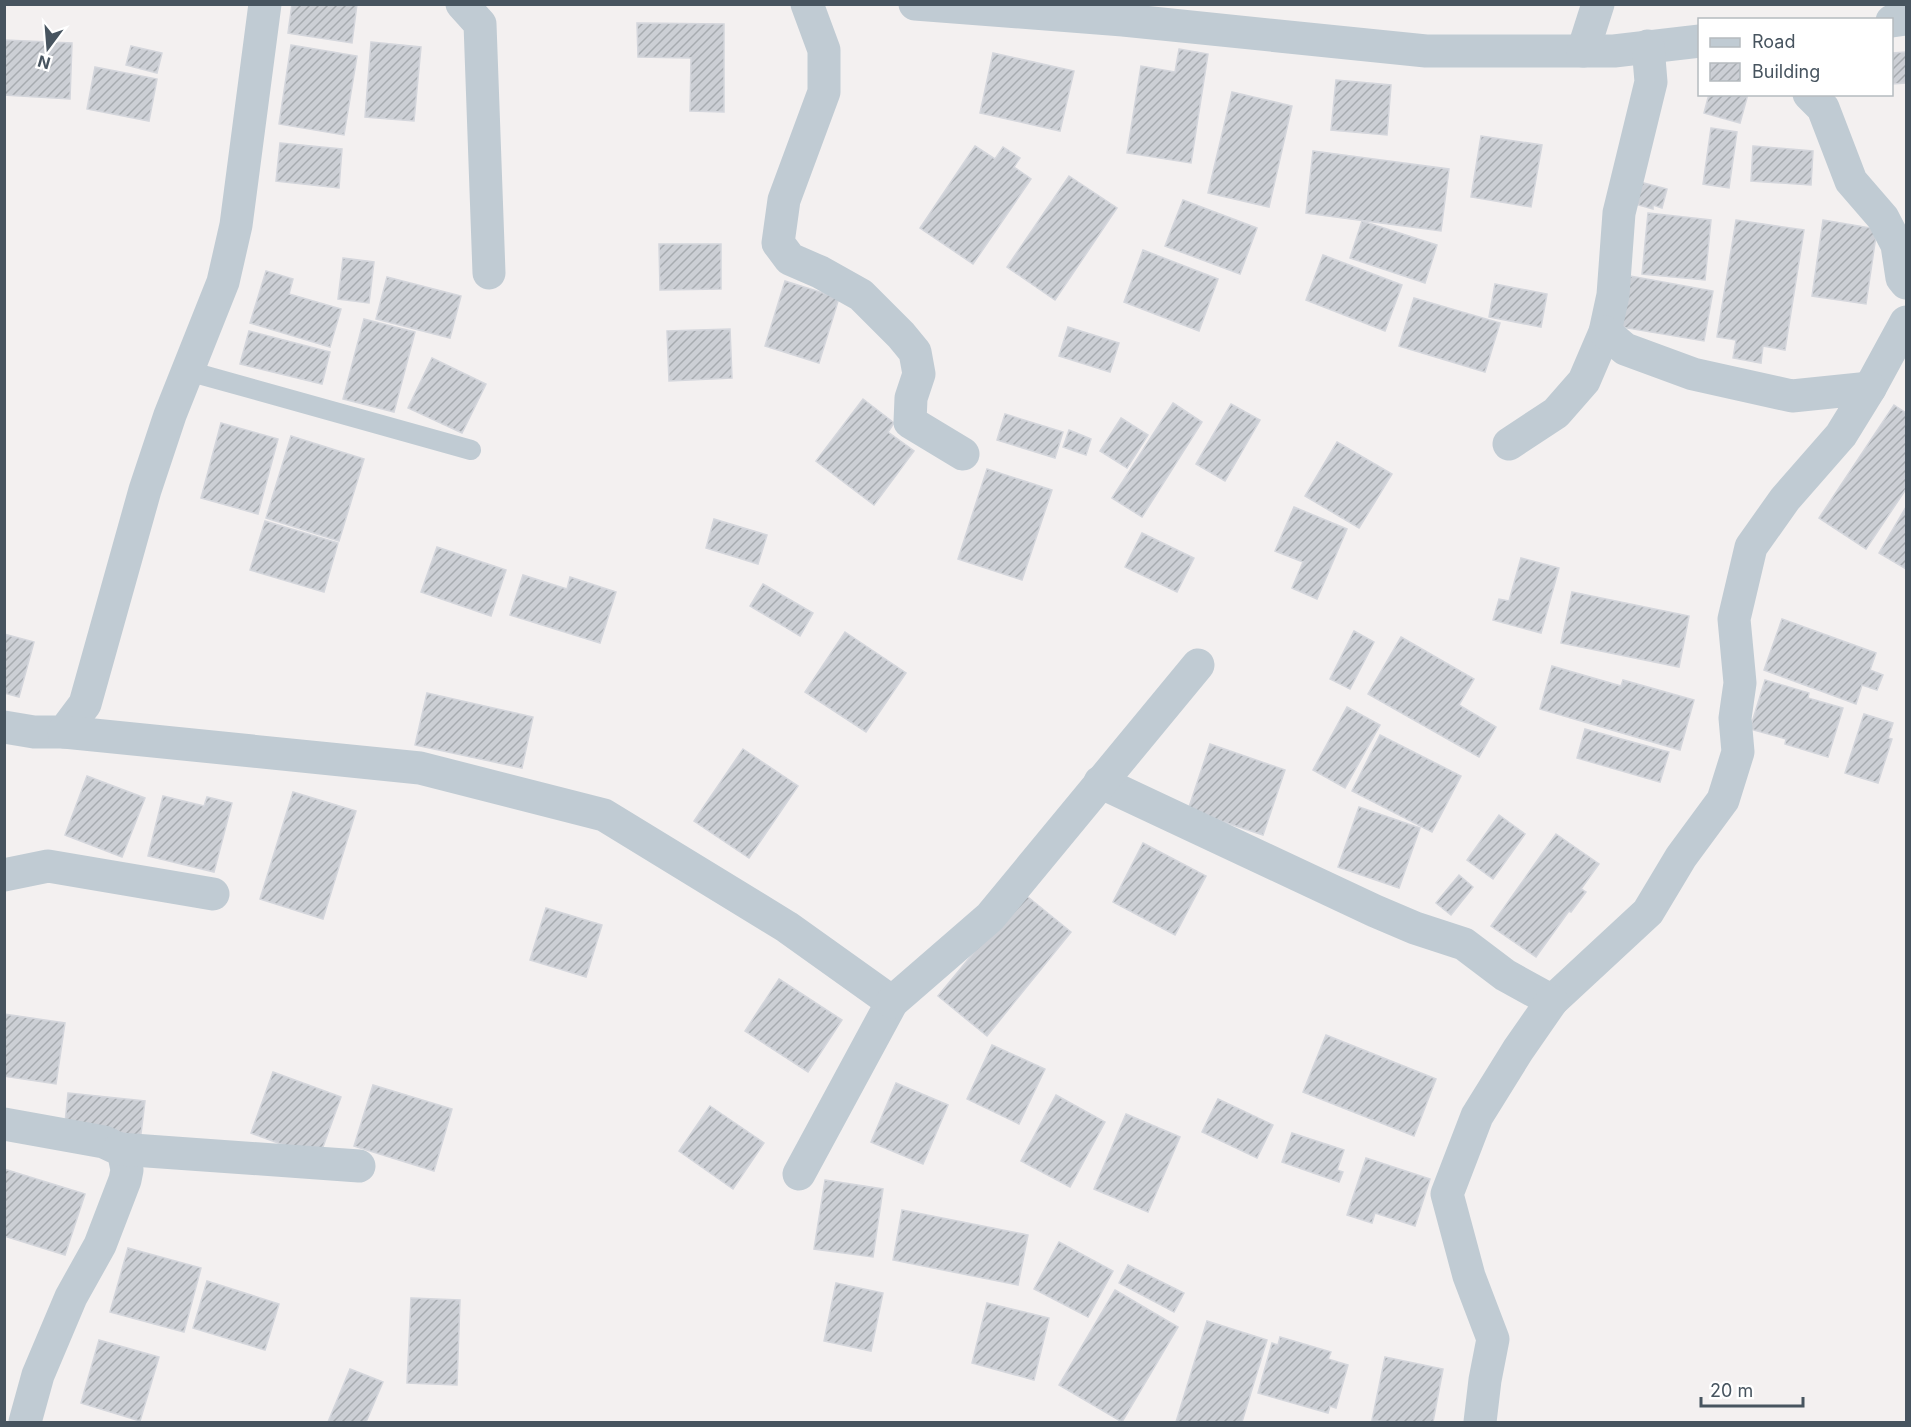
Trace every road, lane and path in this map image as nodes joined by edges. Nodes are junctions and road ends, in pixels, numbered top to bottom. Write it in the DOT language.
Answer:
graph roads {
  1 [pos="264,4"];
  2 [pos="462,4"];
  3 [pos="807,4"];
  4 [pos="915,4"];
  5 [pos="1598,4"];
  6 [pos="1698,41"];
  7 [pos="1648,46"];
  8 [pos="1583,51"];
  9 [pos="1811,96"];
  10 [pos="489,273"];
  11 [pos="1906,284"];
  12 [pos="1905,331"];
  13 [pos="1605,332"];
  14 [pos="188,371"];
  15 [pos="1870,388"];
  16 [pos="1509,444"];
  17 [pos="471,450"];
  18 [pos="963,454"];
  19 [pos="1198,665"];
  20 [pos="4,727"];
  21 [pos="64,732"];
  22 [pos="1100,782"];
  23 [pos="4,875"];
  24 [pos="213,894"];
  25 [pos="1552,1000"];
  26 [pos="892,1002"];
  27 [pos="4,1124"];
  28 [pos="119,1149"];
  29 [pos="359,1166"];
  30 [pos="799,1174"];
  31 [pos="25,1422"];
  32 [pos="1480,1422"];
  1 -- 14 [label="street"];
  2 -- 10 [label="street"];
  3 -- 18 [label="street"];
  4 -- 8 [label="street"];
  5 -- 8 [label="street"];
  6 -- 7 [label="street"];
  7 -- 8 [label="street"];
  7 -- 13 [label="street"];
  9 -- 11 [label="street"];
  12 -- 15 [label="street"];
  13 -- 15 [label="street"];
  13 -- 16 [label="street"];
  14 -- 17 [label="lane"];
  14 -- 21 [label="street"];
  15 -- 25 [label="street"];
  19 -- 22 [label="street"];
  20 -- 21 [label="street"];
  21 -- 26 [label="street"];
  22 -- 25 [label="street"];
  22 -- 26 [label="street"];
  23 -- 24 [label="street"];
  25 -- 32 [label="street"];
  26 -- 30 [label="street"];
  27 -- 28 [label="street"];
  28 -- 29 [label="street"];
  28 -- 31 [label="street"];
}
